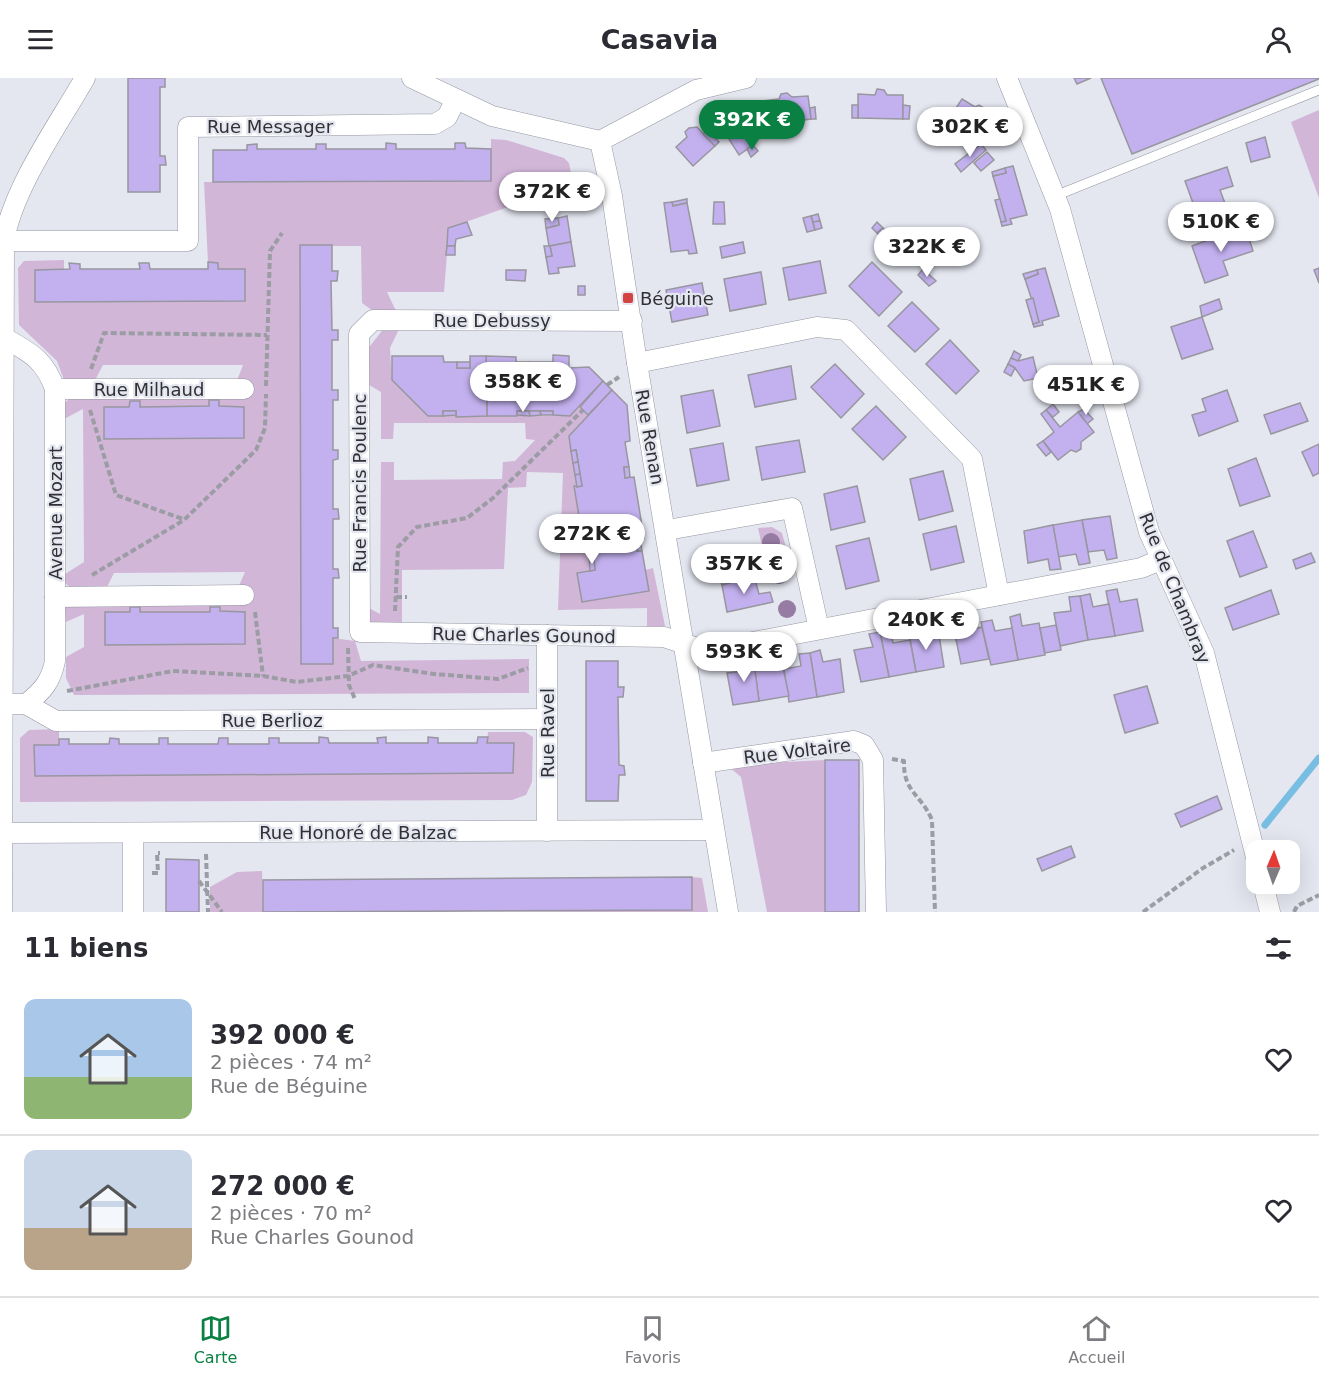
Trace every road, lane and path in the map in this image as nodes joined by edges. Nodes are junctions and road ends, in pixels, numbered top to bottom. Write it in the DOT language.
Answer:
graph roads {
  1 [pos="85,78"];
  2 [pos="412,78"];
  3 [pos="746,78"];
  4 [pos="1007,78"];
  5 [pos="1319,90"];
  6 [pos="456,99"];
  7 [pos="600,141"];
  8 [pos="1055,196"];
  9 [pos="4,229"];
  10 [pos="282,233"];
  11 [pos="632,321"];
  12 [pos="359,334"];
  13 [pos="267,335"];
  14 [pos="2,336"];
  15 [pos="637,363"];
  16 [pos="84,388"];
  17 [pos="55,389"];
  18 [pos="244,389"];
  19 [pos="583,410"];
  20 [pos="1,484"];
  21 [pos="184,520"];
  22 [pos="667,530"];
  23 [pos="1160,560"];
  24 [pos="85,579"];
  25 [pos="243,595"];
  26 [pos="999,595"];
  27 [pos="55,597"];
  28 [pos="396,597"];
  29 [pos="407,597"];
  30 [pos="819,629"];
  31 [pos="360,632"];
  32 [pos="394,633"];
  33 [pos="547,635"];
  34 [pos="686,645"];
  35 [pos="547,665"];
  36 [pos="263,676"];
  37 [pos="348,676"];
  38 [pos="60,693"];
  39 [pos="26,704"];
  40 [pos="2,715"];
  41 [pos="363,719"];
  42 [pos="546,719"];
  43 [pos="873,760"];
  44 [pos="703,763"];
  45 [pos="713,830"];
  46 [pos="547,831"];
  47 [pos="3,833"];
  48 [pos="133,834"];
  49 [pos="1251,839"];
  50 [pos="167,854"];
  51 [pos="198,854"];
  52 [pos="133,875"];
  53 [pos="199,881"];
  54 [pos="208,890"];
  55 [pos="1266,894"];
  56 [pos="1319,895"];
  57 [pos="2,912"];
  58 [pos="133,912"];
  59 [pos="208,912"];
  60 [pos="222,912"];
  61 [pos="728,912"];
  62 [pos="876,912"];
  63 [pos="935,912"];
  64 [pos="1143,912"];
  65 [pos="1270,912"];
  66 [pos="1294,912"];
  1 -- 9 [label="street"];
  2 -- 6 [label="street"];
  3 -- 7 [label="street"];
  4 -- 8 [label="street, Rue de Chambray"];
  5 -- 8 [label="lane"];
  6 -- 7 [label="street"];
  6 -- 9 [label="street, Rue Messager"];
  7 -- 11 [label="street, Rue Renan"];
  8 -- 23 [label="street, Rue de Chambray"];
  9 -- 14 [label="street"];
  10 -- 13 [label="path"];
  11 -- 12 [label="street, Rue Debussy"];
  11 -- 15 [label="street, Rue Renan"];
  12 -- 31 [label="street, Rue Francis Poulenc"];
  13 -- 16 [label="path"];
  13 -- 21 [label="path"];
  14 -- 17 [label="street, Avenue Mozart"];
  14 -- 20 [label="street"];
  15 -- 22 [label="street, Rue Renan"];
  15 -- 26 [label="street"];
  16 -- 17 [label="street, Rue Milhaud"];
  16 -- 18 [label="street, Rue Milhaud"];
  16 -- 21 [label="path"];
  17 -- 27 [label="street, Avenue Mozart"];
  19 -- 28 [label="path"];
  20 -- 40 [label="street"];
  21 -- 24 [label="path"];
  22 -- 30 [label="street"];
  22 -- 34 [label="street, Rue Renan"];
  23 -- 26 [label="street, Rue Charles Gounod"];
  23 -- 49 [label="street, Rue de Chambray"];
  25 -- 27 [label="street"];
  25 -- 36 [label="path"];
  26 -- 30 [label="street, Rue Charles Gounod"];
  27 -- 39 [label="street, Avenue Mozart"];
  28 -- 29 [label="path"];
  28 -- 32 [label="path"];
  30 -- 34 [label="street, Rue Charles Gounod"];
  31 -- 32 [label="street, Rue Charles Gounod"];
  31 -- 37 [label="path"];
  32 -- 33 [label="street, Rue Charles Gounod"];
  33 -- 34 [label="street, Rue Charles Gounod"];
  33 -- 35 [label="street, Rue Ravel"];
  34 -- 44 [label="street, Rue Renan"];
  35 -- 37 [label="path"];
  35 -- 42 [label="street, Rue Ravel"];
  36 -- 37 [label="path"];
  36 -- 38 [label="path"];
  37 -- 41 [label="path"];
  39 -- 40 [label="street, Rue Berlioz"];
  39 -- 41 [label="street, Rue Berlioz"];
  40 -- 47 [label="street"];
  41 -- 42 [label="street, Rue Berlioz"];
  42 -- 46 [label="street, Rue Ravel"];
  43 -- 44 [label="street, Rue Voltaire"];
  43 -- 62 [label="street, Rue Voltaire"];
  43 -- 63 [label="path"];
  44 -- 45 [label="street, Rue Renan"];
  45 -- 46 [label="street, Rue Honoré de Balzac"];
  45 -- 61 [label="street, Rue Renan"];
  46 -- 48 [label="street, Rue Honoré de Balzac"];
  47 -- 48 [label="street, Rue Honoré de Balzac"];
  47 -- 57 [label="street"];
  48 -- 52 [label="street"];
  49 -- 64 [label="path"];
  50 -- 52 [label="path"];
  51 -- 54 [label="path"];
  52 -- 58 [label="street"];
  53 -- 54 [label="path"];
  54 -- 59 [label="path"];
  54 -- 60 [label="path"];
  55 -- 65 [label="street"];
  56 -- 66 [label="path"];
}
